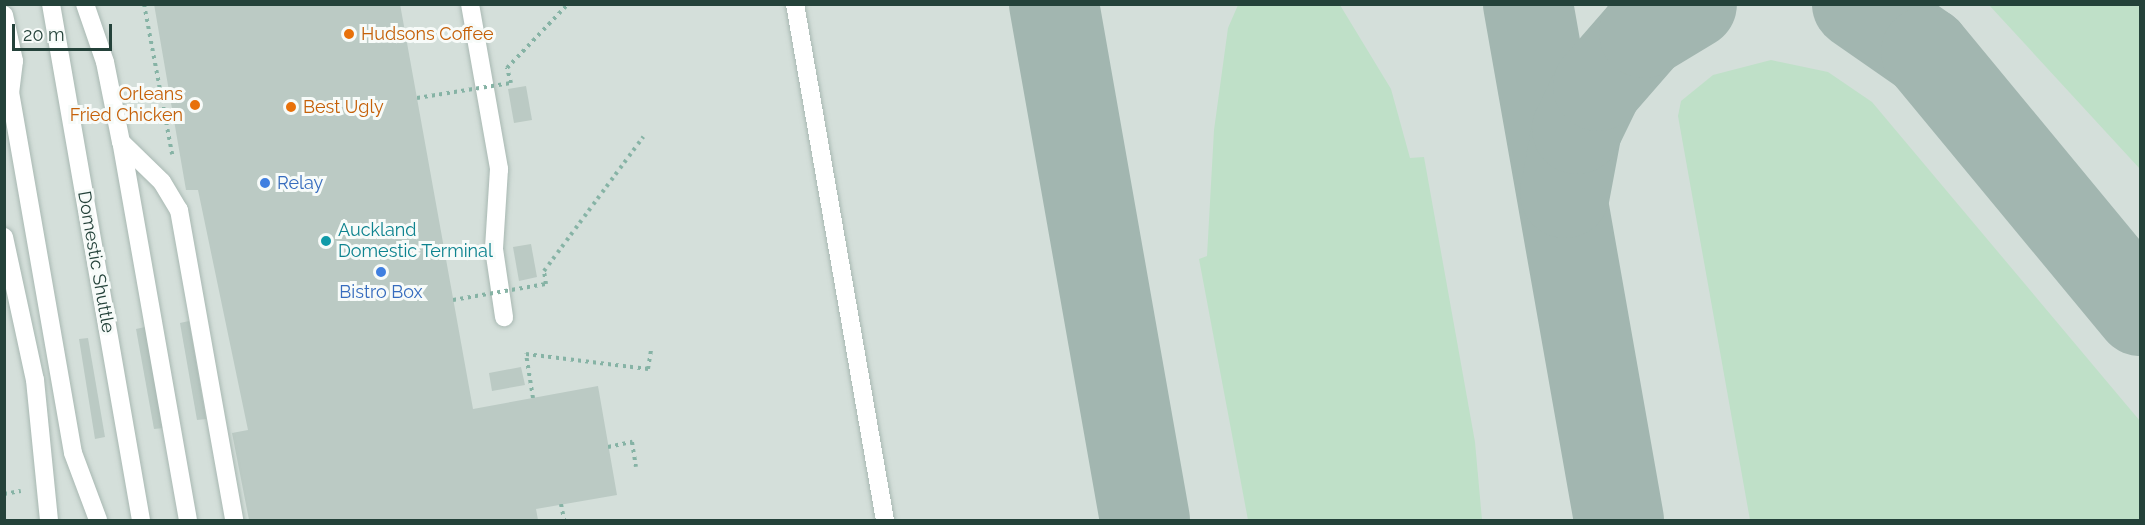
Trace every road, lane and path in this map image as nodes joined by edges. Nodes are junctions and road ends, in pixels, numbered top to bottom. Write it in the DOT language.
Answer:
graph roads {
  1 [pos="51,4"];
  2 [pos="85,4"];
  3 [pos="470,4"];
  4 [pos="568,4"];
  5 [pos="795,4"];
  6 [pos="4,15"];
  7 [pos="417,98"];
  8 [pos="643,137"];
  9 [pos="121,142"];
  10 [pos="4,237"];
  11 [pos="453,300"];
  12 [pos="504,317"];
  13 [pos="651,350"];
  14 [pos="533,398"];
  15 [pos="608,447"];
  16 [pos="636,467"];
  17 [pos="561,504"];
  18 [pos="48,517"];
  19 [pos="98,520"];
  20 [pos="141,520"];
  21 [pos="188,520"];
  22 [pos="234,520"];
  23 [pos="564,520"];
  24 [pos="885,520"];
  1 -- 20 [label="lane, Domestic Shuttle"];
  2 -- 9 [label="lane"];
  3 -- 12 [label="lane"];
  4 -- 7 [label="path, bridge"];
  5 -- 24 [label="lane"];
  6 -- 19 [label="lane"];
  8 -- 11 [label="path, bridge"];
  9 -- 21 [label="lane"];
  9 -- 22 [label="lane"];
  10 -- 18 [label="lane"];
  13 -- 14 [label="path"];
  15 -- 16 [label="path"];
  17 -- 23 [label="path"];
}
